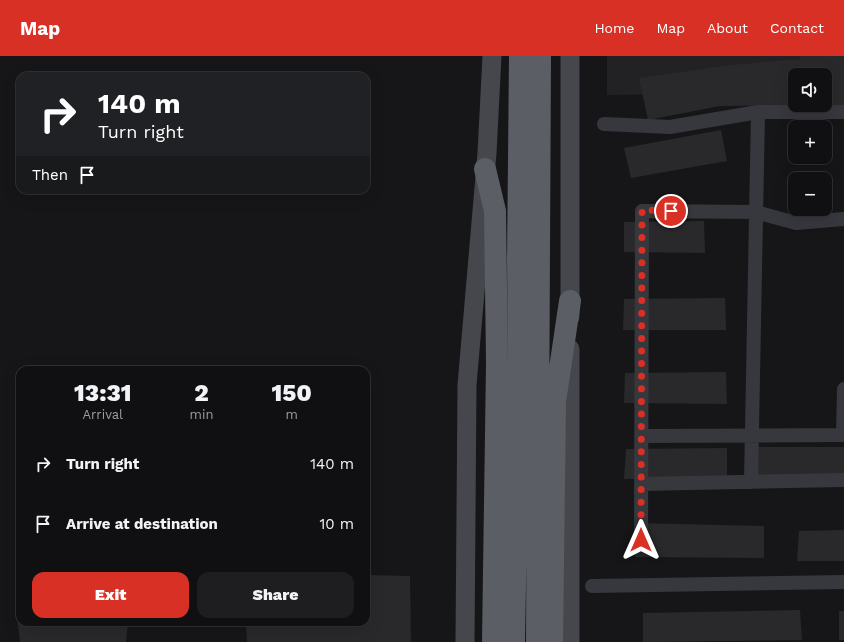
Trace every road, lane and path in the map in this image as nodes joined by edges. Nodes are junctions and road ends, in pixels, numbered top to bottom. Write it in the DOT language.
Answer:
graph roads {
  1 [pos="492,56"];
  2 [pos="520,56"];
  3 [pos="540,56"];
  4 [pos="570,56"];
  5 [pos="758,112"];
  6 [pos="844,112"];
  7 [pos="604,124"];
  8 [pos="485,168"];
  9 [pos="756,212"];
  10 [pos="844,219"];
  11 [pos="570,301"];
  12 [pos="844,389"];
  13 [pos="844,417"];
  14 [pos="752,434"];
  15 [pos="642,436"];
  16 [pos="844,480"];
  17 [pos="751,482"];
  18 [pos="641,484"];
  19 [pos="641,540"];
  20 [pos="844,582"];
  21 [pos="592,586"];
  22 [pos="465,642"];
  23 [pos="493,642"];
  24 [pos="514,642"];
  25 [pos="537,642"];
  26 [pos="552,642"];
  27 [pos="570,642"];
  1 -- 8 [label="main road"];
  2 -- 24 [label="highway"];
  3 -- 25 [label="highway"];
  4 -- 11 [label="main road"];
  5 -- 6 [label="street"];
  5 -- 7 [label="street"];
  5 -- 9 [label="street"];
  8 -- 22 [label="main road"];
  8 -- 23 [label="highway"];
  9 -- 10 [label="street"];
  9 -- 14 [label="street"];
  9 -- 15 [label="street"];
  11 -- 26 [label="highway"];
  11 -- 27 [label="main road"];
  12 -- 13 [label="street"];
  13 -- 14 [label="street"];
  14 -- 15 [label="street"];
  14 -- 17 [label="street"];
  15 -- 18 [label="street"];
  16 -- 17 [label="street"];
  17 -- 18 [label="street"];
  18 -- 19 [label="street"];
  20 -- 21 [label="street"];
}
